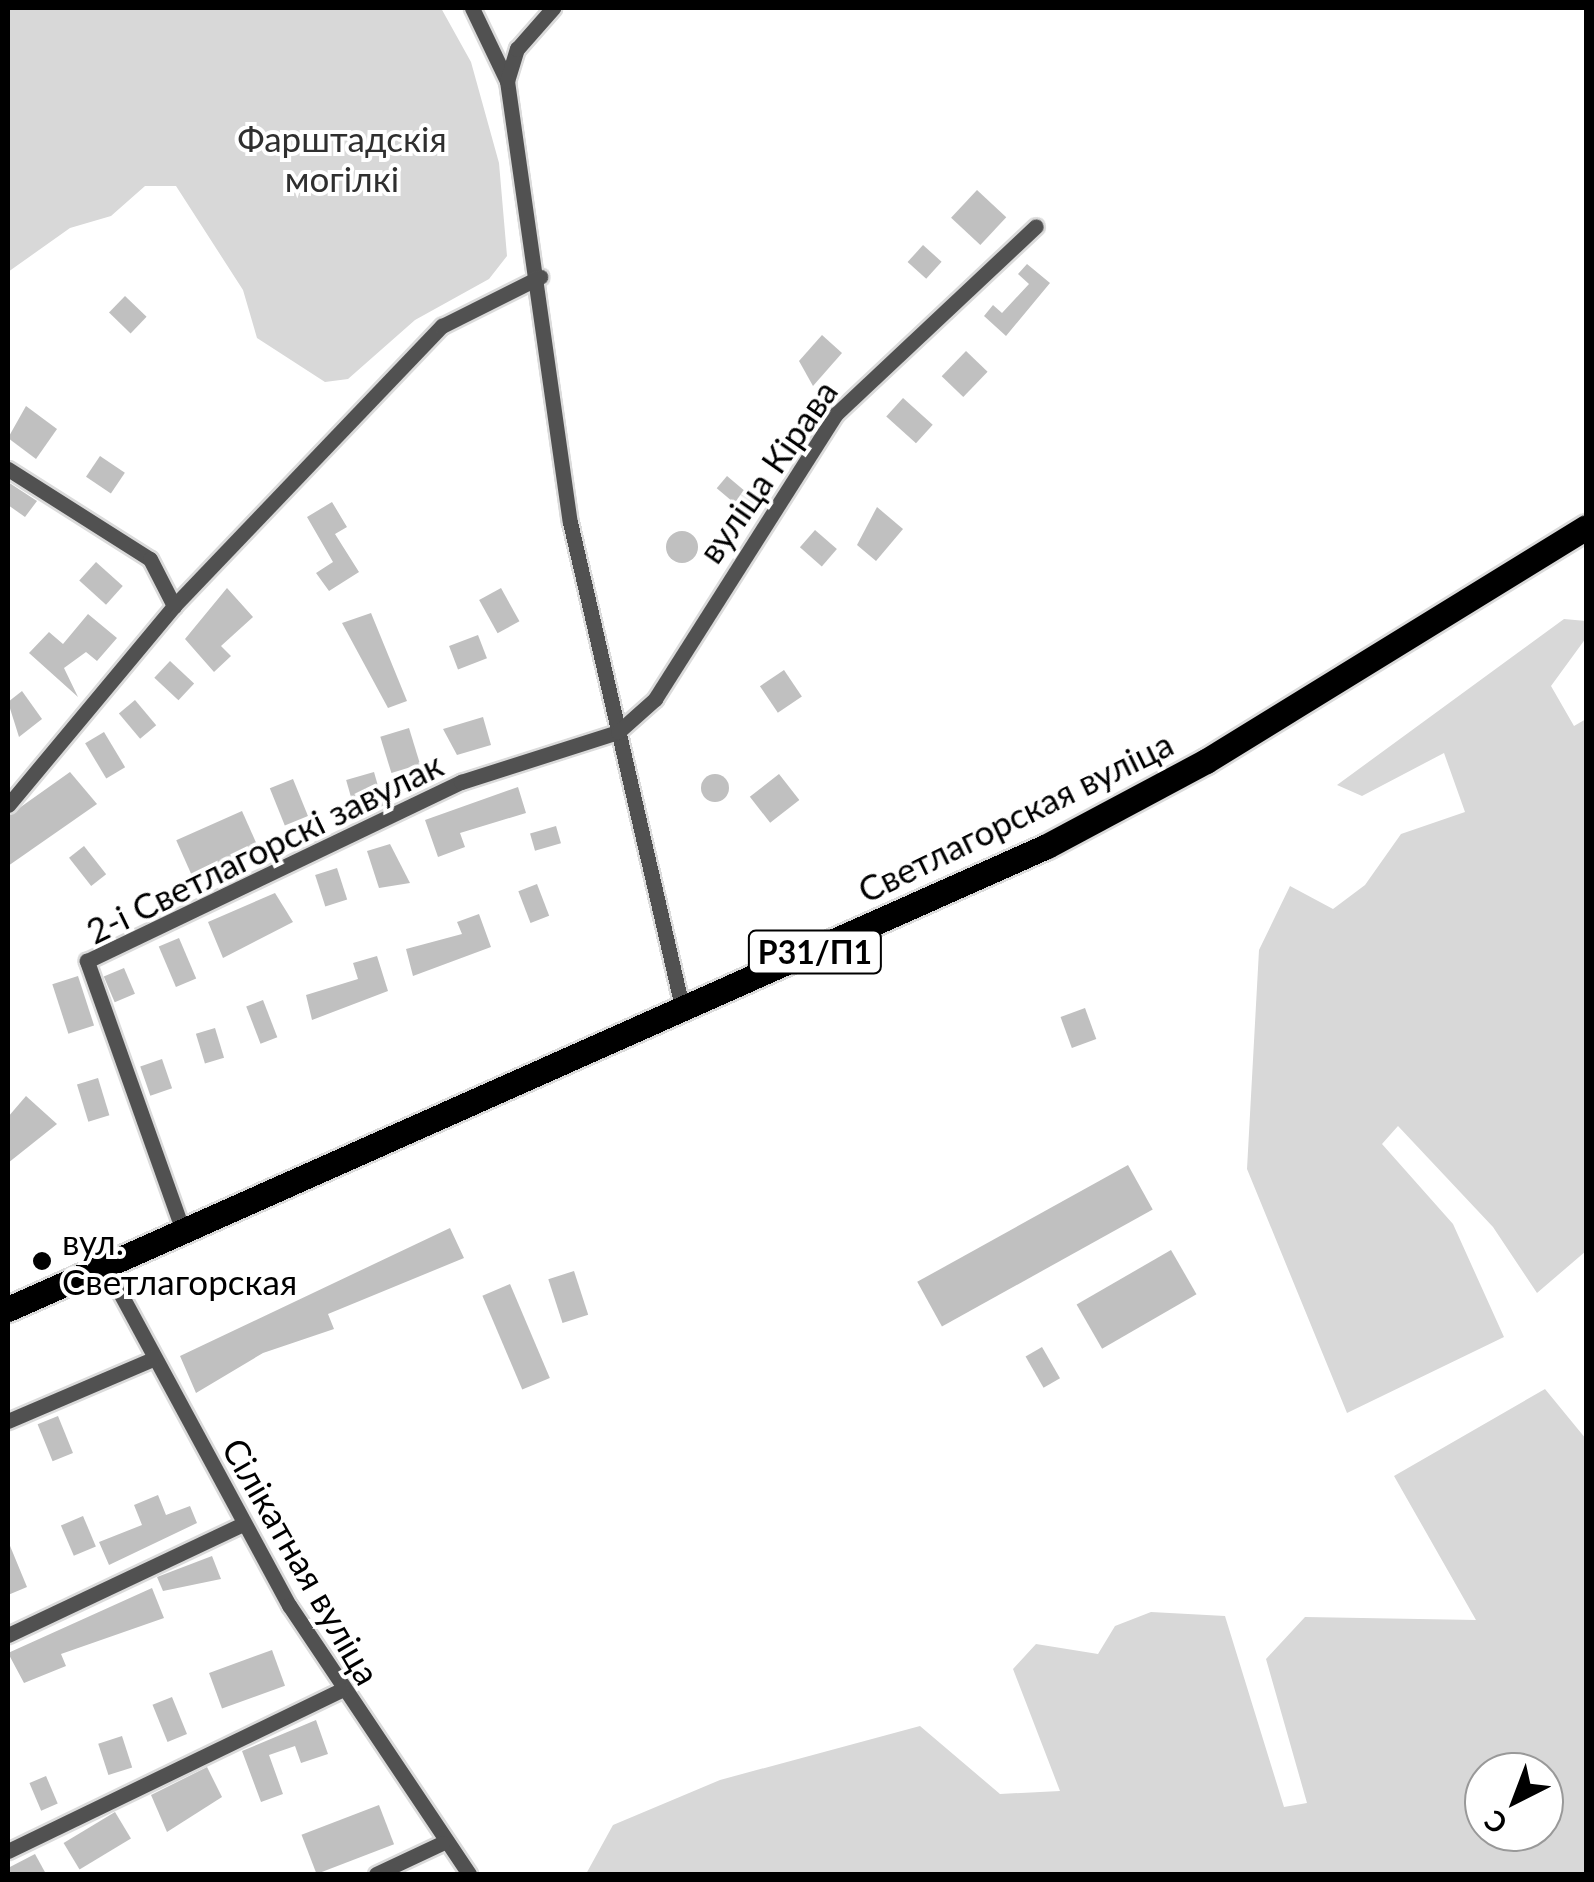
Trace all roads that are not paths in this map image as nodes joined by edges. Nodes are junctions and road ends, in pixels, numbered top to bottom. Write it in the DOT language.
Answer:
graph roads {
  1 [pos="472,8"];
  2 [pos="553,8"];
  3 [pos="507,81"];
  4 [pos="1036,226"];
  5 [pos="540,277"];
  6 [pos="8,469"];
  7 [pos="1586,527"];
  8 [pos="174,606"];
  9 [pos="618,732"];
  10 [pos="8,805"];
  11 [pos="683,1011"];
  12 [pos="183,1231"];
  13 [pos="105,1266"];
  14 [pos="8,1309"];
  15 [pos="153,1359"];
  16 [pos="8,1421"];
  17 [pos="243,1524"];
  18 [pos="8,1635"];
  19 [pos="341,1690"];
  20 [pos="442,1843"];
  21 [pos="8,1850"];
  22 [pos="376,1874"];
  23 [pos="468,1874"];
  1 -- 3 [label="street"];
  2 -- 3 [label="street"];
  3 -- 5 [label="street"];
  4 -- 9 [label="street, вуліца Кірава"];
  5 -- 8 [label="street"];
  5 -- 9 [label="street"];
  6 -- 8 [label="street"];
  7 -- 11 [label="main road, Светлагорская вуліца / Р31/П1"];
  8 -- 10 [label="street"];
  9 -- 11 [label="street"];
  9 -- 12 [label="street, 2-і Светлагорскі завулак"];
  11 -- 12 [label="main road, Светлагорская вуліца / Р31/П1"];
  12 -- 13 [label="main road, Светлагорская вуліца / Р31/П1"];
  13 -- 14 [label="main road, Светлагорская вуліца / Р31/П1"];
  13 -- 15 [label="street, Сілікатная вуліца"];
  15 -- 16 [label="street"];
  15 -- 17 [label="street, Сілікатная вуліца"];
  17 -- 18 [label="street"];
  17 -- 19 [label="street, Сілікатная вуліца"];
  19 -- 20 [label="street, Сілікатная вуліца"];
  19 -- 21 [label="street"];
  20 -- 22 [label="street"];
  20 -- 23 [label="street, Сілікатная вуліца"];
}
